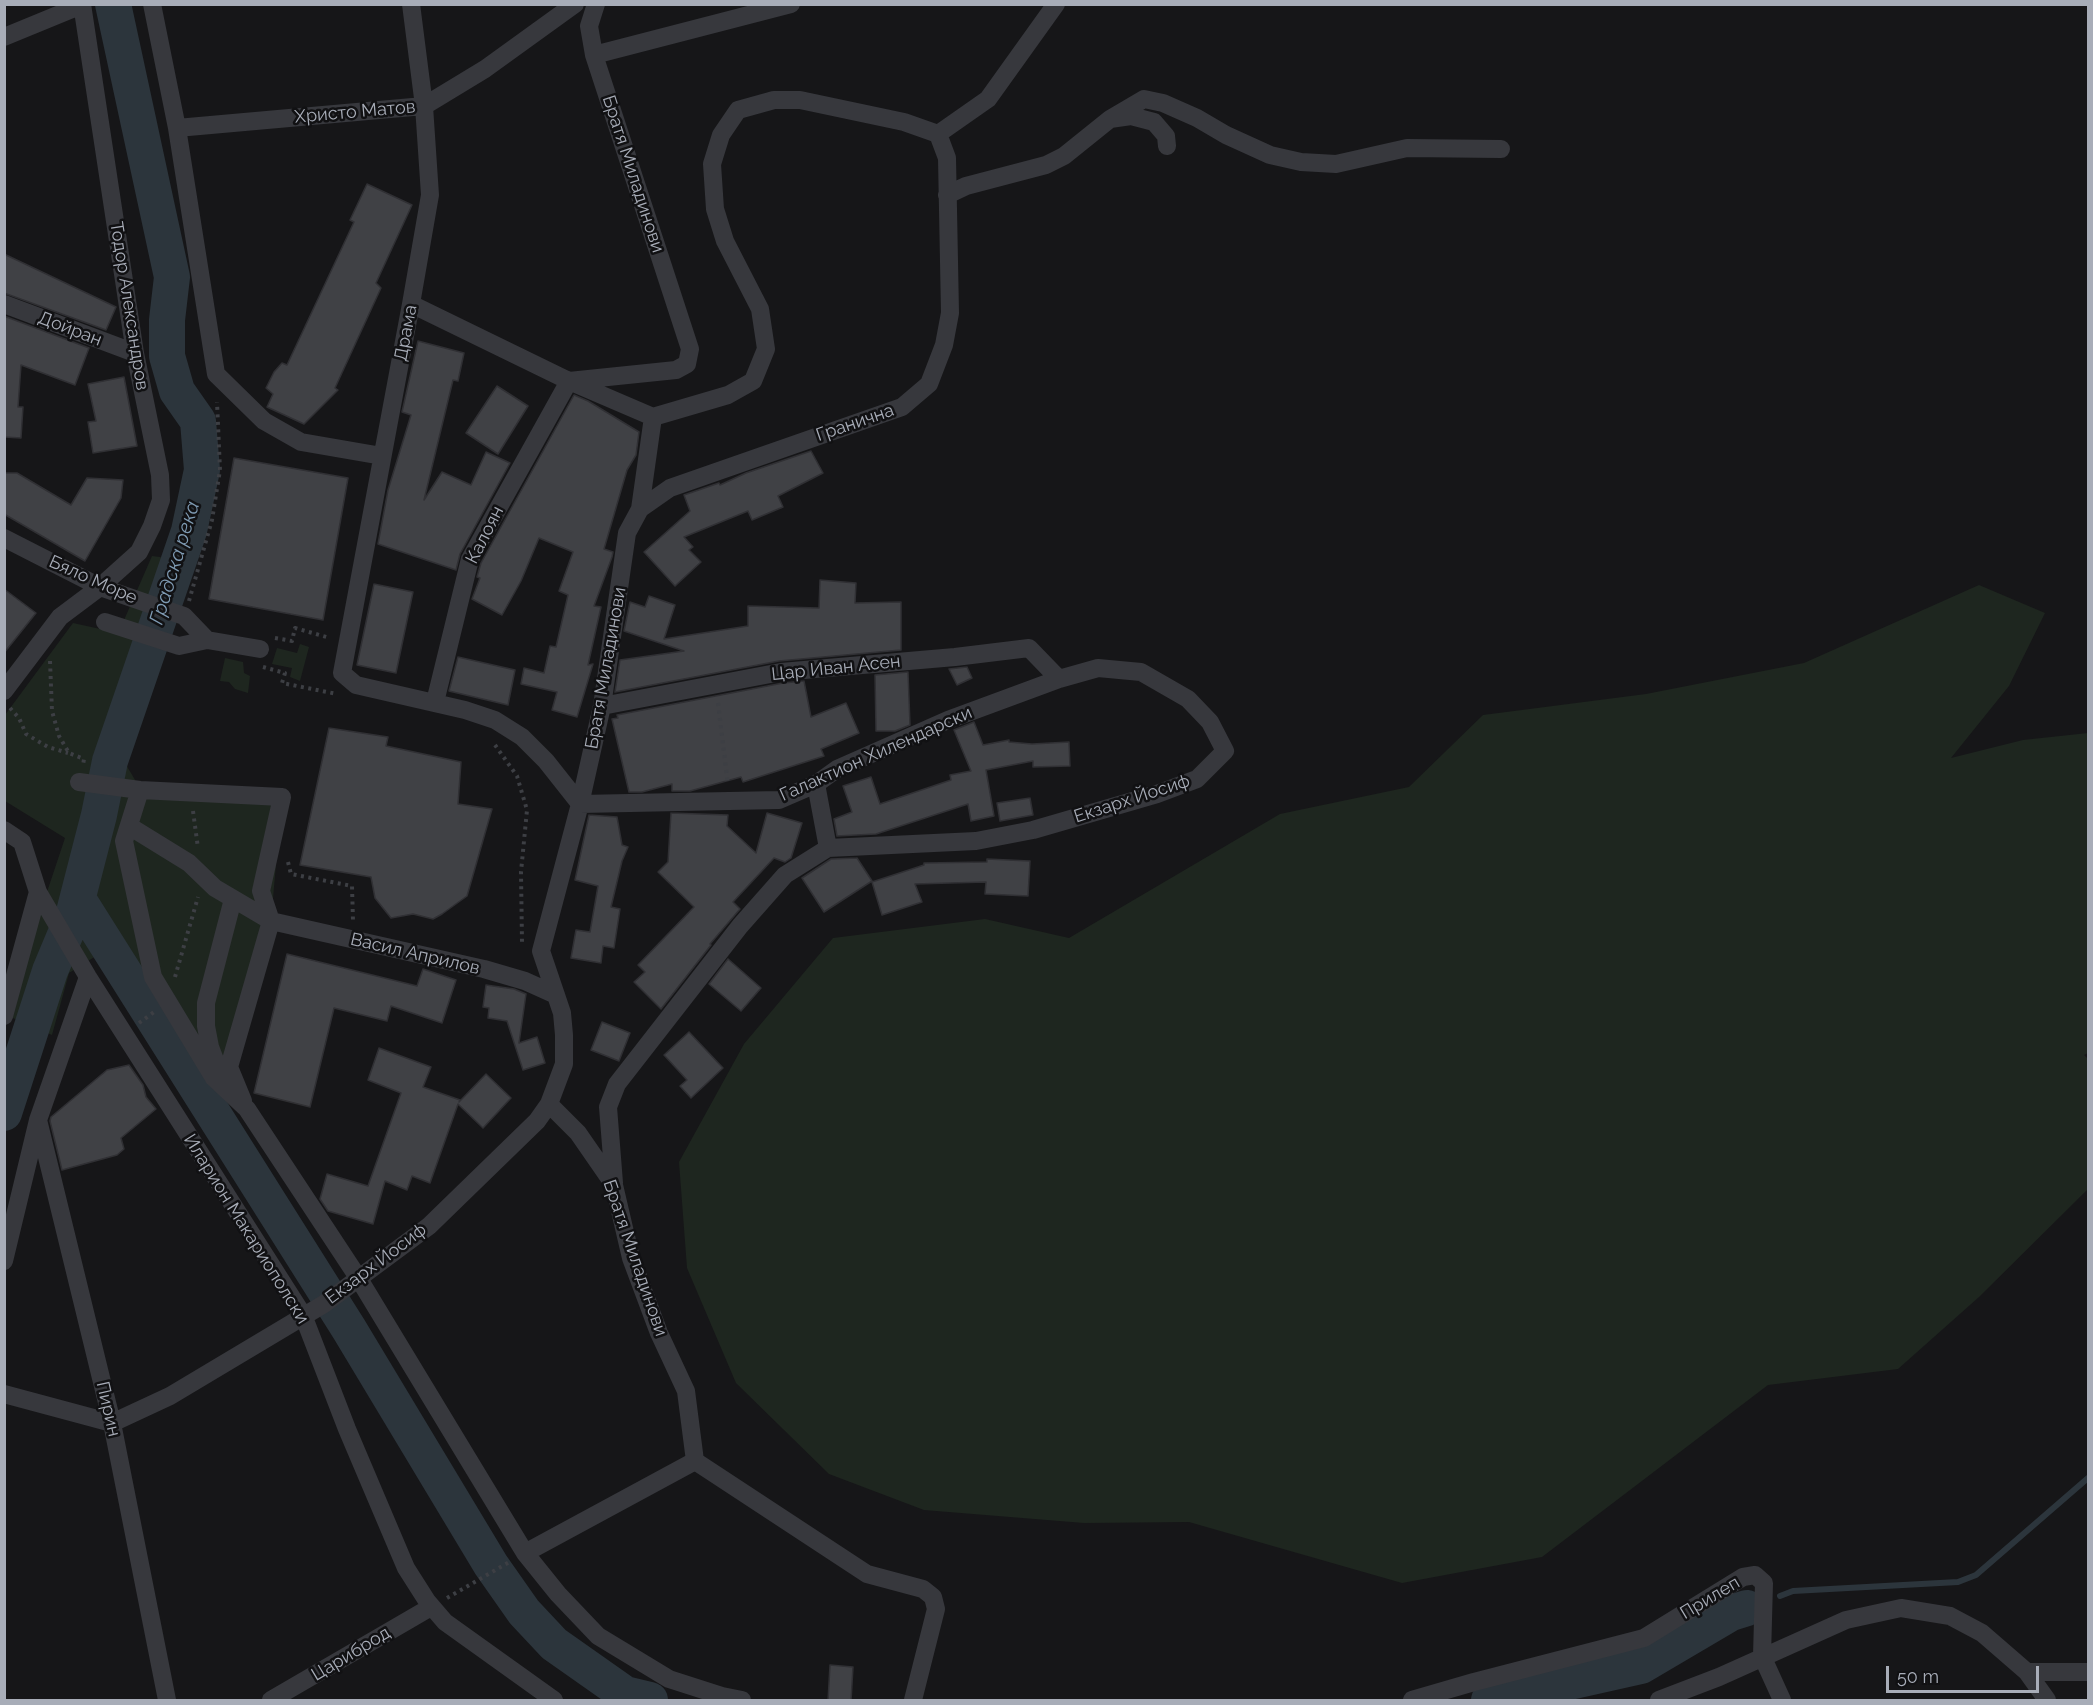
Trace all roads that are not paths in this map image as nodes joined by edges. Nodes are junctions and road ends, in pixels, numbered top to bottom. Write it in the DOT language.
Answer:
graph roads {
  1 [pos="152,4"];
  2 [pos="411,4"];
  3 [pos="575,4"];
  4 [pos="596,4"];
  5 [pos="791,4"];
  6 [pos="1056,4"];
  7 [pos="82,5"];
  8 [pos="4,37"];
  9 [pos="594,55"];
  10 [pos="424,106"];
  11 [pos="1110,119"];
  12 [pos="177,128"];
  13 [pos="938,134"];
  14 [pos="1167,146"];
  15 [pos="1501,148"];
  16 [pos="947,195"];
  17 [pos="4,304"];
  18 [pos="411,304"];
  19 [pos="135,353"];
  20 [pos="569,381"];
  21 [pos="653,417"];
  22 [pos="382,456"];
  23 [pos="640,509"];
  24 [pos="4,538"];
  25 [pos="100,587"];
  26 [pos="113,625"];
  27 [pos="207,640"];
  28 [pos="260,650"];
  29 [pos="1059,679"];
  30 [pos="7,699"];
  31 [pos="435,702"];
  32 [pos="602,706"];
  33 [pos="79,782"];
  34 [pos="816,784"];
  35 [pos="140,790"];
  36 [pos="580,804"];
  37 [pos="129,826"];
  38 [pos="4,830"];
  39 [pos="828,848"];
  40 [pos="38,892"];
  41 [pos="233,899"];
  42 [pos="271,921"];
  43 [pos="88,977"];
  44 [pos="556,995"];
  45 [pos="4,1016"];
  46 [pos="549,1104"];
  47 [pos="247,1109"];
  48 [pos="38,1120"];
  49 [pos="614,1185"];
  50 [pos="4,1261"];
  51 [pos="359,1279"];
  52 [pos="303,1315"];
  53 [pos="4,1394"];
  54 [pos="112,1423"];
  55 [pos="695,1461"];
  56 [pos="521,1555"];
  57 [pos="431,1607"];
  58 [pos="1762,1656"];
  59 [pos="2027,1672"];
  60 [pos="2088,1672"];
  61 [pos="279,1698"];
  62 [pos="167,1701"];
  63 [pos="554,1701"];
  64 [pos="742,1701"];
  65 [pos="913,1701"];
  66 [pos="1412,1701"];
  67 [pos="1659,1701"];
  68 [pos="1782,1701"];
  69 [pos="2047,1701"];
  1 -- 12 [label="street"];
  2 -- 10 [label="street, Драма"];
  3 -- 10 [label="street, Христо Матов"];
  4 -- 9 [label="street, Братя Миладинови"];
  5 -- 9 [label="street"];
  6 -- 13 [label="street"];
  7 -- 8 [label="street"];
  7 -- 19 [label="street, Тодор Александров"];
  9 -- 20 [label="street, Братя Миладинови"];
  10 -- 12 [label="street, Христо Матов"];
  10 -- 18 [label="street, Драма"];
  11 -- 14 [label="street"];
  11 -- 15 [label="street"];
  11 -- 16 [label="street"];
  12 -- 22 [label="street"];
  13 -- 16 [label="street, Гранична"];
  13 -- 21 [label="street"];
  16 -- 23 [label="street, Гранична"];
  17 -- 19 [label="street, Дойран"];
  18 -- 20 [label="street"];
  18 -- 22 [label="street, Драма"];
  19 -- 25 [label="street, Тодор Александров"];
  20 -- 21 [label="street"];
  20 -- 31 [label="street, Калоян"];
  21 -- 23 [label="street, Братя Миладинови"];
  22 -- 31 [label="street, Драма"];
  23 -- 32 [label="street, Братя Миладинови"];
  24 -- 25 [label="street, Бяло Море"];
  25 -- 27 [label="street, Бяло Море"];
  25 -- 30 [label="street, Тодор Александров"];
  26 -- 27 [label="street"];
  27 -- 28 [label="street"];
  29 -- 32 [label="street, Цар Иван Асен"];
  29 -- 34 [label="street, Галактион Хилендарски"];
  29 -- 39 [label="street, Екзарх Йосиф"];
  31 -- 36 [label="street"];
  32 -- 36 [label="street, Братя Миладинови"];
  33 -- 35 [label="street"];
  34 -- 36 [label="street, Галактион Хилендарски"];
  34 -- 39 [label="street"];
  35 -- 37 [label="street"];
  35 -- 42 [label="street"];
  36 -- 44 [label="street, Братя Миладинови"];
  37 -- 41 [label="street, Васил Априлов"];
  37 -- 47 [label="street"];
  38 -- 40 [label="street, Иларион Макариополски"];
  39 -- 49 [label="street, Екзарх Йосиф"];
  40 -- 43 [label="street, Иларион Макариополски"];
  40 -- 45 [label="street"];
  41 -- 42 [label="street, Васил Априлов"];
  41 -- 47 [label="street"];
  42 -- 44 [label="street, Васил Априлов"];
  42 -- 47 [label="street"];
  43 -- 48 [label="street"];
  43 -- 52 [label="street, Иларион Макариополски"];
  44 -- 46 [label="street, Братя Миладинови"];
  46 -- 49 [label="street, Братя Миладинови"];
  46 -- 51 [label="street, Екзарх Йосиф"];
  47 -- 51 [label="street"];
  48 -- 50 [label="street"];
  48 -- 54 [label="street, Пирин"];
  49 -- 55 [label="street, Братя Миладинови"];
  51 -- 52 [label="street, Екзарх Йосиф"];
  51 -- 56 [label="street"];
  52 -- 54 [label="street, Екзарх Йосиф"];
  52 -- 57 [label="street, Иларион Макариополски"];
  53 -- 54 [label="street"];
  54 -- 62 [label="street, Пирин"];
  55 -- 56 [label="street"];
  55 -- 65 [label="street"];
  56 -- 64 [label="street"];
  57 -- 61 [label="street, Цариброд"];
  57 -- 63 [label="street, Иларион Макариополски"];
  58 -- 59 [label="street"];
  58 -- 66 [label="street, Прилеп"];
  58 -- 67 [label="street"];
  58 -- 68 [label="street, Прилеп"];
  59 -- 60 [label="street"];
  59 -- 69 [label="street"];
}
